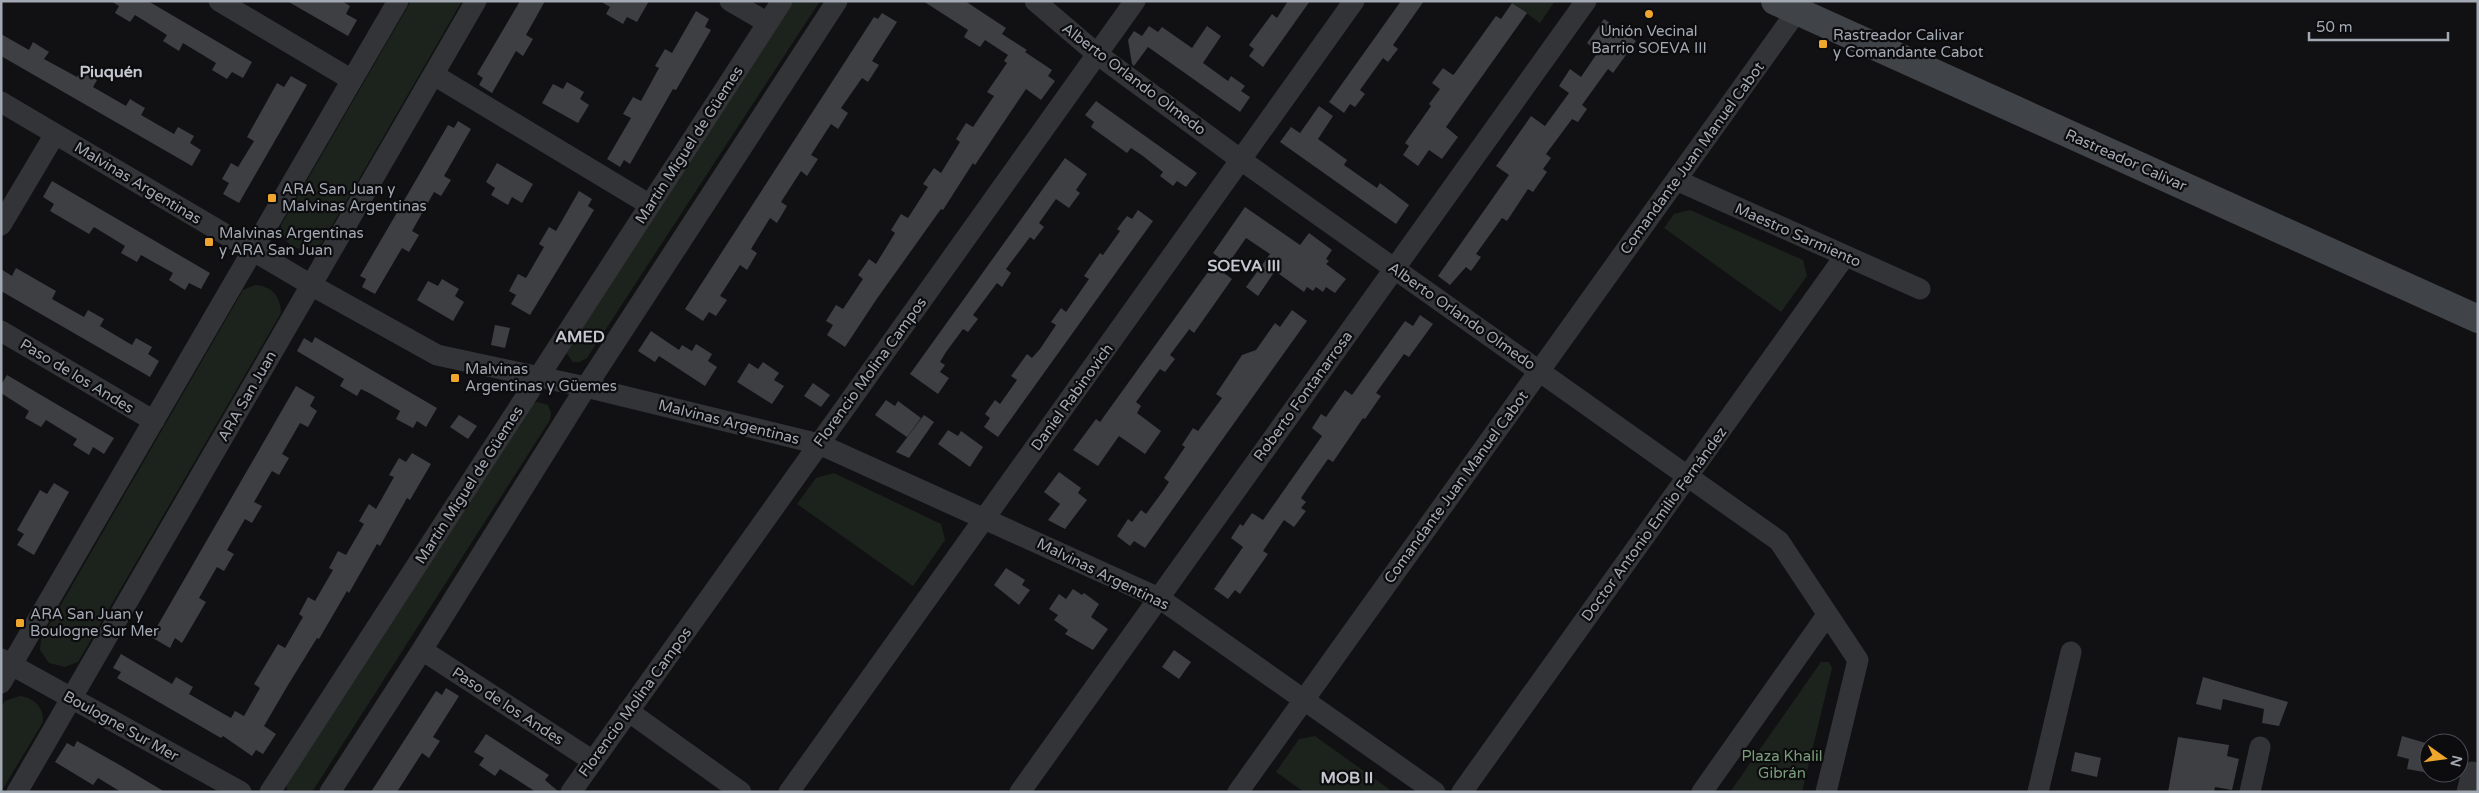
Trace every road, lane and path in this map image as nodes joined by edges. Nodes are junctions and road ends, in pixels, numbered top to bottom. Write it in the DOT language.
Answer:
graph roads {
  1 [pos="219,1"];
  2 [pos="398,1"];
  3 [pos="476,1"];
  4 [pos="730,1"];
  5 [pos="782,1"];
  6 [pos="837,1"];
  7 [pos="1035,1"];
  8 [pos="1135,1"];
  9 [pos="1354,1"];
  10 [pos="1586,1"];
  11 [pos="1786,6"];
  12 [pos="768,23"];
  13 [pos="1097,54"];
  14 [pos="434,75"];
  15 [pos="352,80"];
  16 [pos="1,102"];
  17 [pos="55,134"];
  18 [pos="1241,160"];
  19 [pos="1676,180"];
  20 [pos="650,205"];
  21 [pos="1,225"];
  22 [pos="253,251"];
  23 [pos="1845,256"];
  24 [pos="1394,268"];
  25 [pos="311,285"];
  26 [pos="1920,290"];
  27 [pos="2478,319"];
  28 [pos="1,331"];
  29 [pos="1539,371"];
  30 [pos="539,377"];
  31 [pos="586,387"];
  32 [pos="154,421"];
  33 [pos="819,444"];
  34 [pos="1688,477"];
  35 [pos="985,519"];
  36 [pos="1159,598"];
  37 [pos="1828,615"];
  38 [pos="422,650"];
  39 [pos="2071,652"];
  40 [pos="7,662"];
  41 [pos="1,683"];
  42 [pos="72,699"];
  43 [pos="1304,700"];
  44 [pos="628,711"];
  45 [pos="2260,747"];
  46 [pos="593,761"];
  47 [pos="17,792"];
  48 [pos="242,792"];
  49 [pos="270,792"];
  50 [pos="330,792"];
  51 [pos="571,792"];
  52 [pos="741,792"];
  53 [pos="789,792"];
  54 [pos="1020,792"];
  55 [pos="1238,792"];
  56 [pos="1435,792"];
  57 [pos="1462,792"];
  58 [pos="1702,792"];
  59 [pos="1826,792"];
  60 [pos="2038,792"];
  61 [pos="2250,792"];
  1 -- 15 [label="street"];
  2 -- 15 [label="street"];
  3 -- 14 [label="street, ARA San Juan"];
  4 -- 12 [label="street"];
  5 -- 12 [label="street, Martín Miguel de Güemes"];
  6 -- 31 [label="street"];
  7 -- 13 [label="street, Alberto Orlando Olmedo"];
  8 -- 13 [label="street, Florencio Molina Campos"];
  9 -- 18 [label="street, Daniel Rabinovich"];
  10 -- 24 [label="street, Roberto Fontanarrosa"];
  11 -- 19 [label="street, Comandante Juan Manuel Cabot"];
  11 -- 27 [label="main road, Rastreador Calivar"];
  12 -- 20 [label="street, Martín Miguel de Güemes"];
  13 -- 18 [label="street, Alberto Orlando Olmedo"];
  13 -- 33 [label="street, Florencio Molina Campos"];
  14 -- 20 [label="street"];
  14 -- 25 [label="street, ARA San Juan"];
  15 -- 22 [label="street"];
  16 -- 17 [label="street, Malvinas Argentinas"];
  17 -- 21 [label="street"];
  17 -- 22 [label="street, Malvinas Argentinas"];
  18 -- 24 [label="street, Alberto Orlando Olmedo"];
  18 -- 35 [label="street, Daniel Rabinovich"];
  19 -- 23 [label="street, Maestro Sarmiento"];
  19 -- 29 [label="street, Comandante Juan Manuel Cabot"];
  20 -- 30 [label="street, Martín Miguel de Güemes"];
  22 -- 25 [label="street, Malvinas Argentinas"];
  22 -- 32 [label="street"];
  23 -- 26 [label="street, Maestro Sarmiento"];
  23 -- 34 [label="street, Doctor Antonio Emilio Fernández"];
  24 -- 29 [label="street, Alberto Orlando Olmedo"];
  24 -- 36 [label="street, Roberto Fontanarrosa"];
  25 -- 30 [label="street, Malvinas Argentinas"];
  25 -- 42 [label="street, ARA San Juan"];
  28 -- 32 [label="street, Paso de los Andes"];
  29 -- 34 [label="street, Alberto Orlando Olmedo"];
  29 -- 43 [label="street, Comandante Juan Manuel Cabot"];
  30 -- 31 [label="street, Malvinas Argentinas"];
  30 -- 49 [label="street, Martín Miguel de Güemes"];
  31 -- 33 [label="street, Malvinas Argentinas"];
  31 -- 38 [label="street"];
  32 -- 40 [label="street"];
  33 -- 35 [label="street, Malvinas Argentinas"];
  33 -- 44 [label="street, Florencio Molina Campos"];
  34 -- 37 [label="street, Alberto Orlando Olmedo"];
  34 -- 57 [label="street, Doctor Antonio Emilio Fernández"];
  35 -- 36 [label="street, Malvinas Argentinas"];
  35 -- 53 [label="street, Daniel Rabinovich"];
  36 -- 43 [label="street, Malvinas Argentinas"];
  36 -- 54 [label="street, Roberto Fontanarrosa"];
  37 -- 58 [label="street"];
  37 -- 59 [label="street, Alberto Orlando Olmedo"];
  38 -- 46 [label="street, Paso de los Andes"];
  38 -- 50 [label="street"];
  39 -- 60 [label="street"];
  40 -- 41 [label="street"];
  40 -- 42 [label="street, Boulogne Sur Mer"];
  42 -- 47 [label="street, ARA San Juan"];
  42 -- 48 [label="street, Boulogne Sur Mer"];
  43 -- 55 [label="street, Comandante Juan Manuel Cabot"];
  43 -- 56 [label="street, Malvinas Argentinas"];
  44 -- 46 [label="street, Florencio Molina Campos"];
  44 -- 52 [label="street"];
  45 -- 61 [label="street"];
  46 -- 51 [label="street, Florencio Molina Campos"];
}
